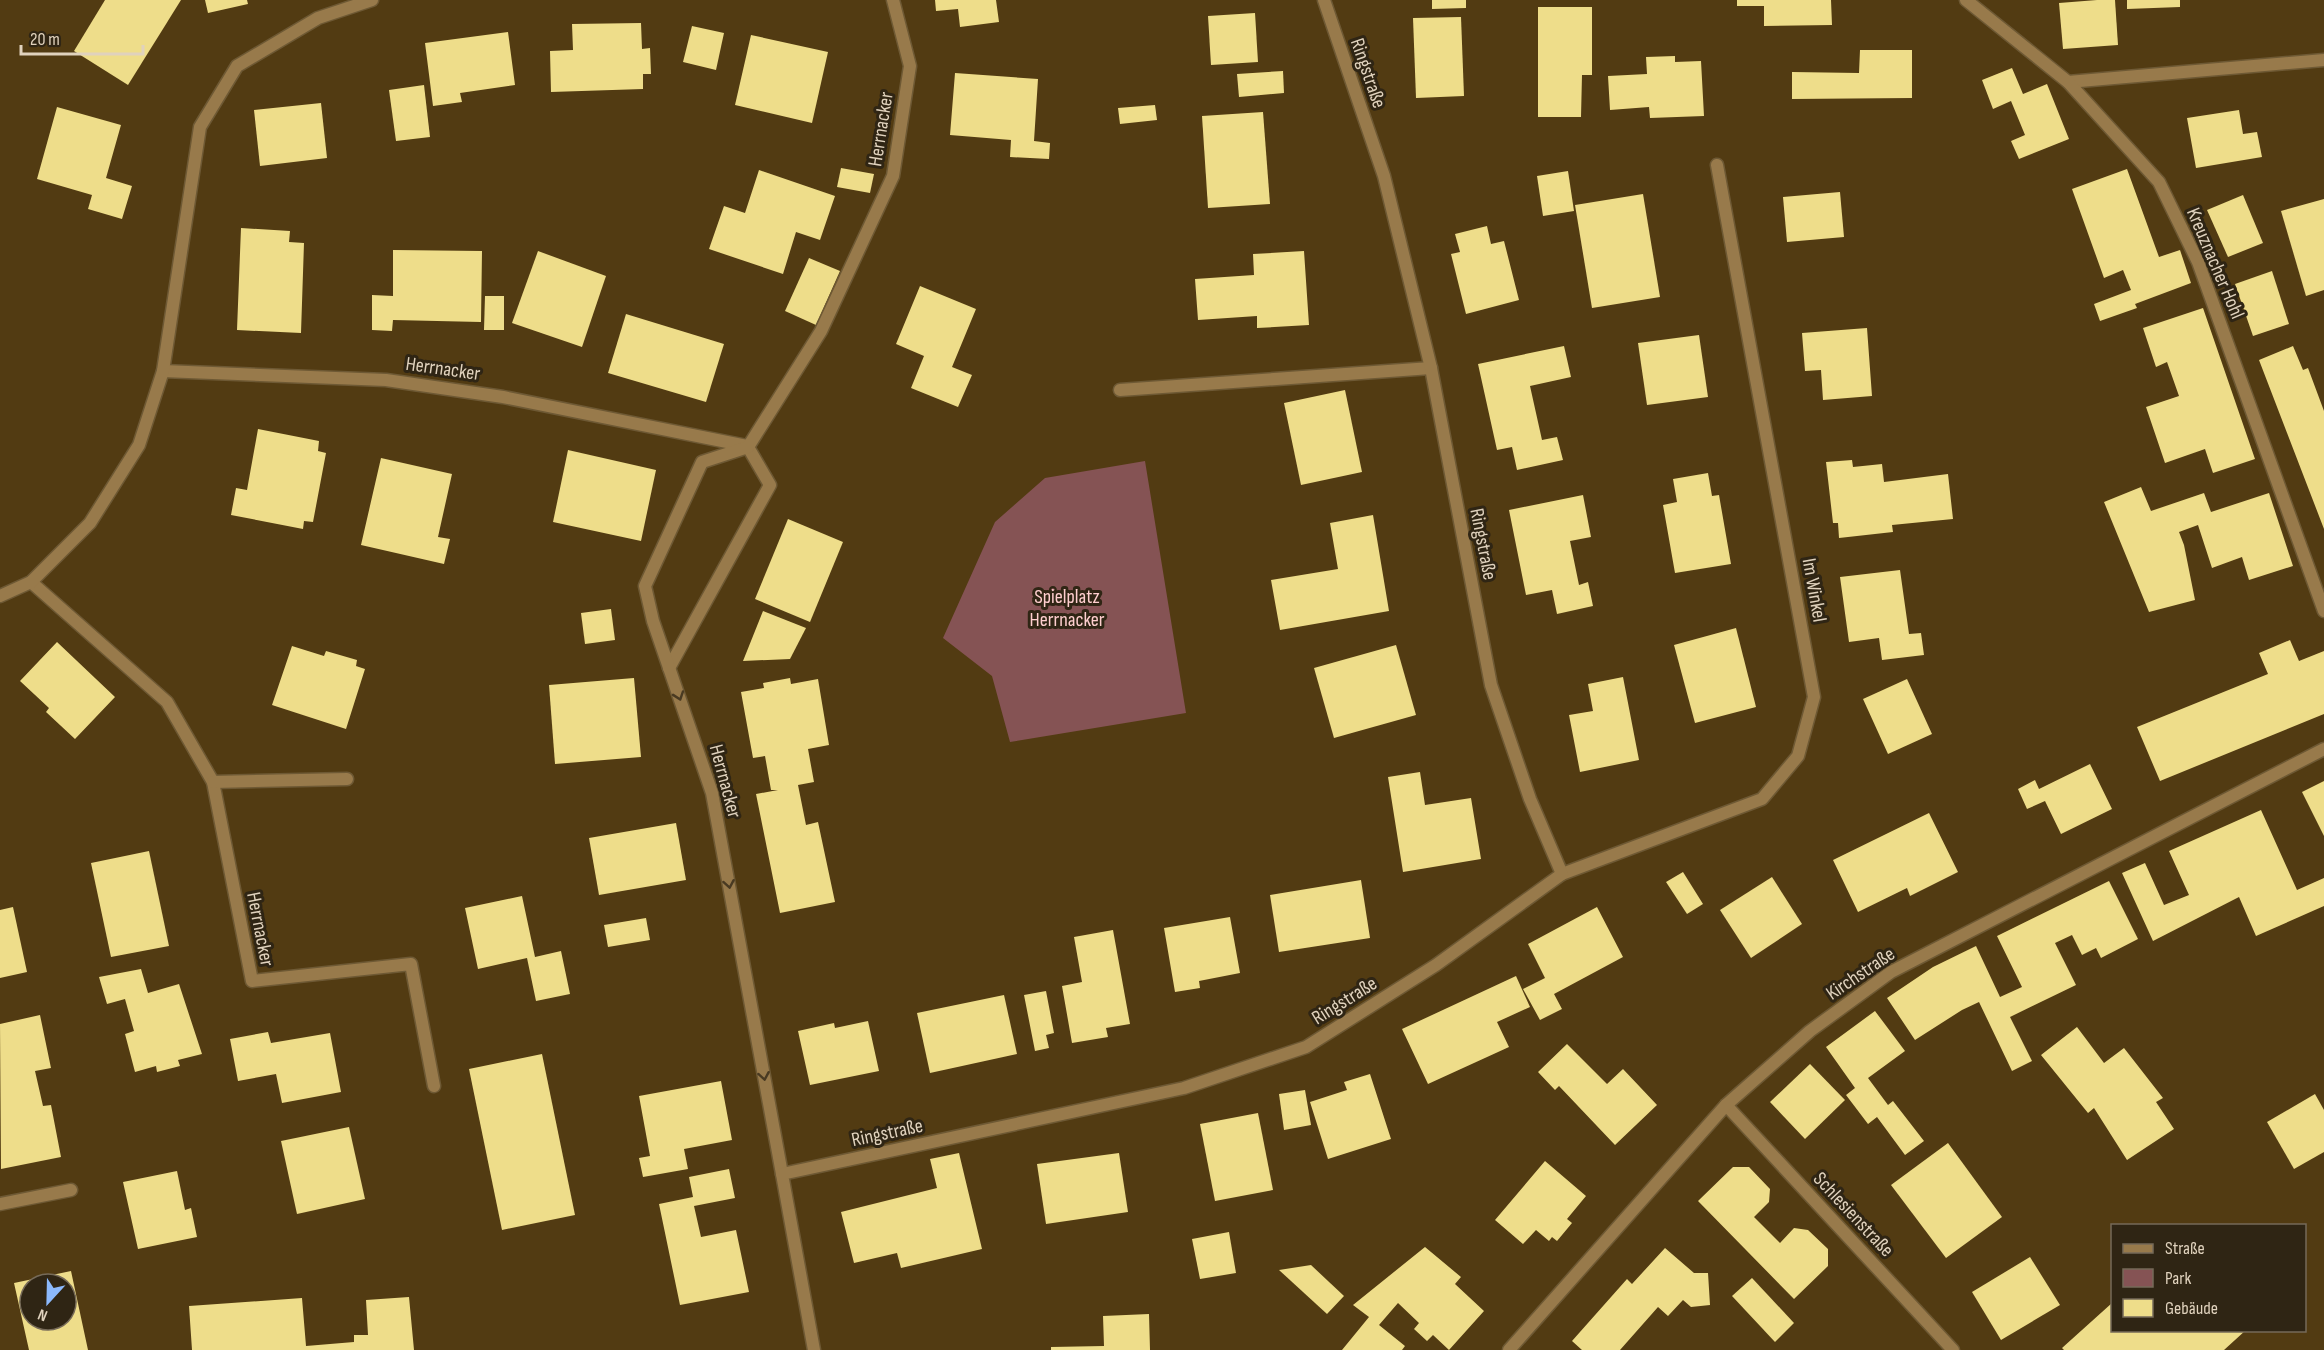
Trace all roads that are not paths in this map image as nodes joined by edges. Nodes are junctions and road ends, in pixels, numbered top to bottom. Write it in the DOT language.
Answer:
graph roads {
  1 [pos="372,0"];
  2 [pos="893,0"];
  3 [pos="1324,0"];
  4 [pos="1966,0"];
  5 [pos="2324,60"];
  6 [pos="2068,82"];
  7 [pos="1717,165"];
  8 [pos="1431,368"];
  9 [pos="163,371"];
  10 [pos="1120,390"];
  11 [pos="748,447"];
  12 [pos="31,582"];
  13 [pos="0,596"];
  14 [pos="2324,611"];
  15 [pos="669,668"];
  16 [pos="2324,748"];
  17 [pos="347,779"];
  18 [pos="213,782"];
  19 [pos="1562,874"];
  20 [pos="434,1086"];
  21 [pos="1726,1105"];
  22 [pos="782,1174"];
  23 [pos="71,1190"];
  24 [pos="0,1204"];
  25 [pos="814,1350"];
  26 [pos="1509,1350"];
  27 [pos="1953,1350"];
  1 -- 9 [label="street"];
  2 -- 11 [label="street, Herrnacker"];
  3 -- 8 [label="street, Ringstraße"];
  4 -- 6 [label="street, Kreuznacher Hohl"];
  5 -- 6 [label="street"];
  6 -- 14 [label="street, Kreuznacher Hohl"];
  7 -- 19 [label="street, Im Winkel"];
  8 -- 10 [label="street"];
  8 -- 19 [label="street, Ringstraße"];
  9 -- 11 [label="street, Herrnacker"];
  9 -- 12 [label="street"];
  11 -- 15 [label="street"];
  11 -- 15 [label="street, Herrnacker"];
  12 -- 13 [label="street"];
  12 -- 18 [label="street, Herrnacker"];
  15 -- 22 [label="street, Herrnacker, one-way"];
  16 -- 21 [label="street, Kirchstraße"];
  17 -- 18 [label="street"];
  18 -- 20 [label="street, Herrnacker"];
  19 -- 22 [label="street, Ringstraße"];
  21 -- 26 [label="street, Kirchstraße"];
  21 -- 27 [label="street, Schlesienstraße"];
  22 -- 25 [label="street"];
  23 -- 24 [label="street"];
}
